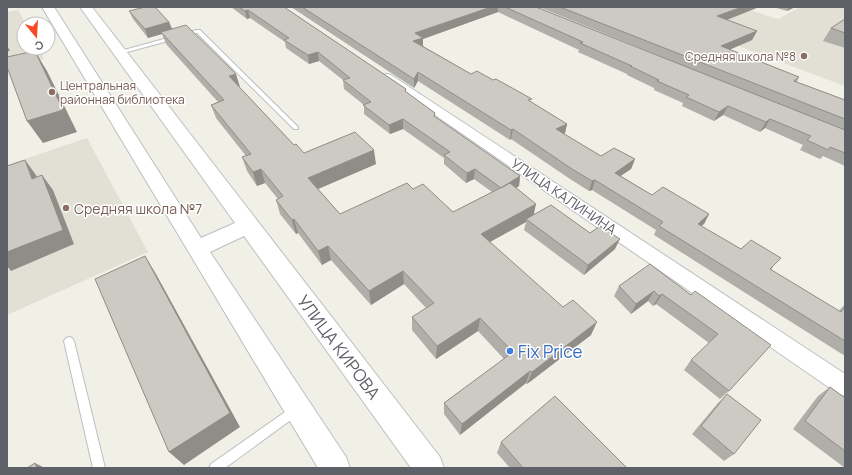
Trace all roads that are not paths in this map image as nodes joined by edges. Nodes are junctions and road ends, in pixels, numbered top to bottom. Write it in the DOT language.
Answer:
graph roads {
  1 [pos="48,7"];
  2 [pos="86,7"];
  3 [pos="120,52"];
  4 [pos="375,69"];
  5 [pos="296,128"];
  6 [pos="248,226"];
  7 [pos="197,249"];
  8 [pos="69,341"];
  9 [pos="845,386"];
  10 [pos="297,408"];
  11 [pos="99,468"];
  12 [pos="215,468"];
  13 [pos="335,468"];
  14 [pos="429,468"];
  1 -- 7 [label="street"];
  2 -- 3 [label="street, УЛИЦА КИРОВА"];
  3 -- 5 [label="lane"];
  3 -- 6 [label="street, УЛИЦА КИРОВА"];
  4 -- 9 [label="street, УЛИЦА КАЛИНИНА"];
  6 -- 7 [label="street"];
  6 -- 14 [label="street, УЛИЦА КИРОВА"];
  7 -- 10 [label="street"];
  8 -- 11 [label="lane"];
  10 -- 12 [label="lane"];
  10 -- 13 [label="street"];
}
